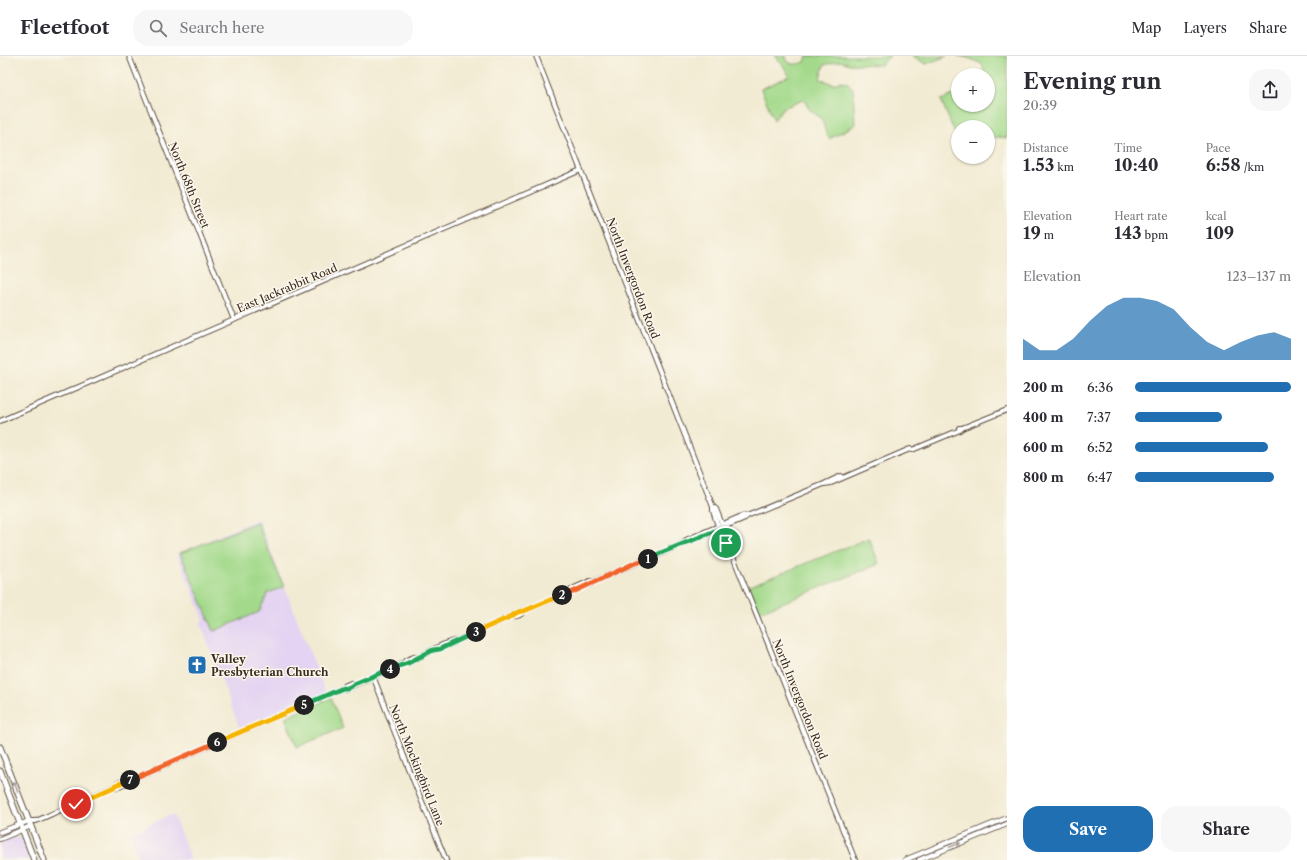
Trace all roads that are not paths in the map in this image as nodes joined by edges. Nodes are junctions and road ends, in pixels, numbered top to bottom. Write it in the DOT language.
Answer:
graph roads {
  1 [pos="129,56"];
  2 [pos="536,56"];
  3 [pos="581,170"];
  4 [pos="234,320"];
  5 [pos="1007,410"];
  6 [pos="0,421"];
  7 [pos="721,526"];
  8 [pos="373,676"];
  9 [pos="0,747"];
  10 [pos="0,771"];
  11 [pos="1007,818"];
  12 [pos="30,824"];
  13 [pos="1007,824"];
  14 [pos="22,827"];
  15 [pos="0,832"];
  16 [pos="0,839"];
  17 [pos="34,860"];
  18 [pos="44,860"];
  19 [pos="446,860"];
  20 [pos="855,860"];
  21 [pos="905,860"];
  22 [pos="919,860"];
  1 -- 4 [label="street, North 68th Street"];
  2 -- 3 [label="street, North Invergordon Road"];
  3 -- 4 [label="street, East Jackrabbit Road"];
  3 -- 7 [label="street, North Invergordon Road"];
  4 -- 6 [label="street, East Jackrabbit Road"];
  5 -- 7 [label="street"];
  7 -- 8 [label="street"];
  7 -- 20 [label="street, North Invergordon Road"];
  8 -- 12 [label="street"];
  8 -- 19 [label="street, North Mockingbird Lane"];
  12 -- 9 [label="main road, one-way"];
  10 -- 14 [label="main road"];
  11 -- 21 [label="main road"];
  12 -- 14 [label="main road"];
  12 -- 18 [label="main road"];
  22 -- 13 [label="main road, one-way"];
  14 -- 15 [label="main road"];
  14 -- 16 [label="main road"];
  14 -- 17 [label="main road"];
}
